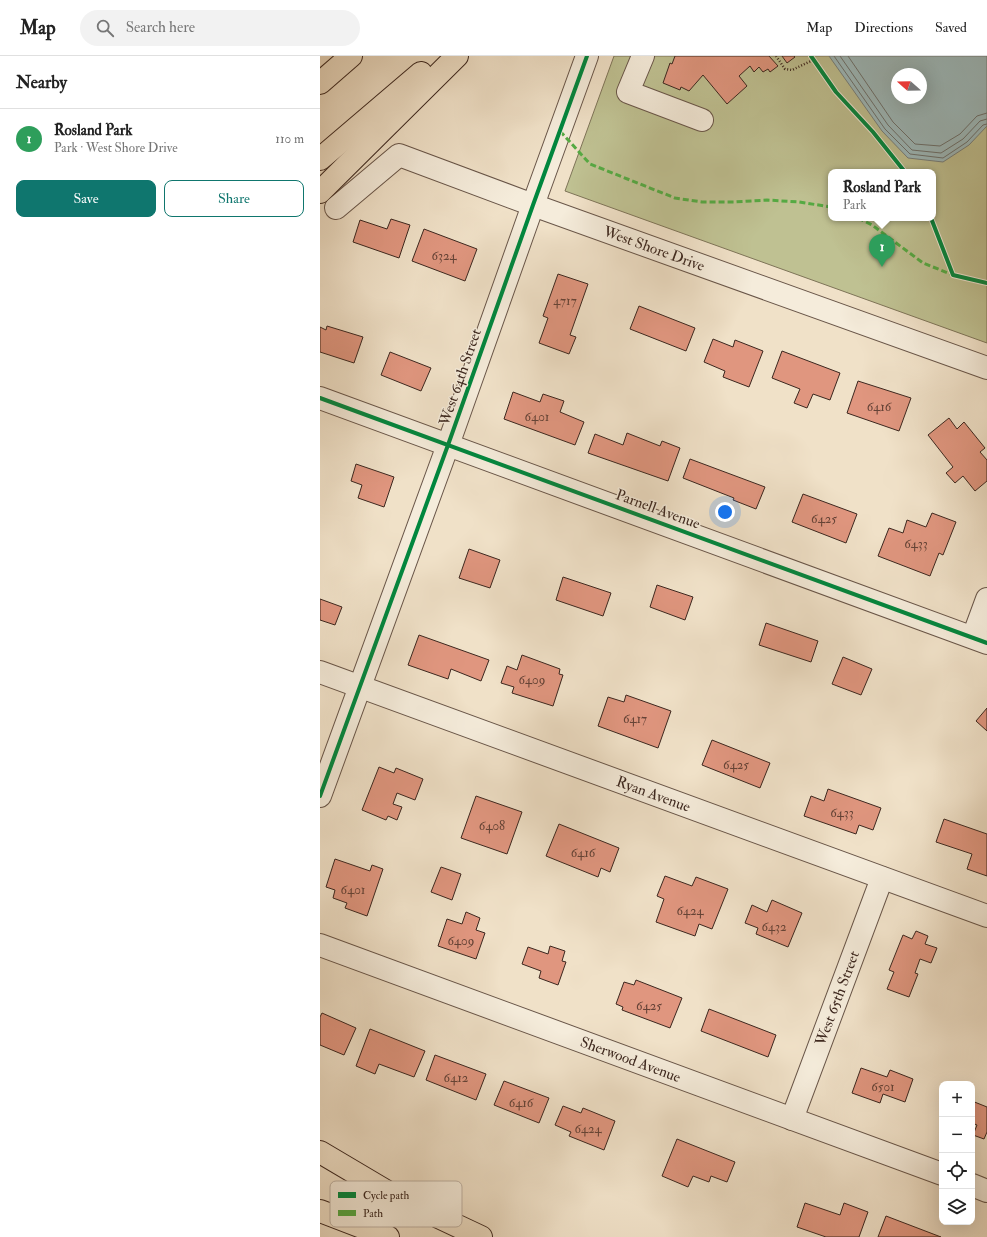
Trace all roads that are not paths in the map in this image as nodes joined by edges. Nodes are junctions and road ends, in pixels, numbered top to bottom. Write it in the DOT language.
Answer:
graph roads {
  1 [pos="351,56"];
  2 [pos="442,56"];
  3 [pos="457,56"];
  4 [pos="587,56"];
  5 [pos="643,56"];
  6 [pos="320,82"];
  7 [pos="702,120"];
  8 [pos="320,159"];
  9 [pos="320,192"];
  10 [pos="533,205"];
  11 [pos="336,208"];
  12 [pos="987,368"];
  13 [pos="320,398"];
  14 [pos="448,445"];
  15 [pos="987,599"];
  16 [pos="980,640"];
  17 [pos="320,672"];
  18 [pos="360,687"];
  19 [pos="320,796"];
  20 [pos="882,878"];
  21 [pos="987,916"];
  22 [pos="320,945"];
  23 [pos="792,1119"];
  24 [pos="320,1152"];
  25 [pos="939,1173"];
  26 [pos="369,1181"];
  27 [pos="975,1186"];
  28 [pos="987,1191"];
  29 [pos="320,1211"];
  30 [pos="330,1215"];
  31 [pos="362,1227"];
  32 [pos="460,1227"];
  33 [pos="388,1237"];
  34 [pos="481,1237"];
  1 -- 6 [label="highway"];
  2 -- 8 [label="highway"];
  3 -- 9 [label="highway"];
  4 -- 10 [label="street, West 64th Street"];
  5 -- 7 [label="street"];
  10 -- 11 [label="street, West Shore Drive"];
  10 -- 12 [label="street, West Shore Drive"];
  10 -- 14 [label="street, West 64th Street"];
  13 -- 14 [label="street, Parnell Avenue"];
  14 -- 16 [label="street, Parnell Avenue"];
  14 -- 18 [label="street, West 64th Street"];
  15 -- 16 [label="street"];
  17 -- 18 [label="street, Ryan Avenue"];
  18 -- 19 [label="street, West 64th Street"];
  18 -- 20 [label="street, Ryan Avenue"];
  20 -- 21 [label="street, Ryan Avenue"];
  20 -- 23 [label="street, West 65th Street"];
  22 -- 23 [label="street, Sherwood Avenue"];
  23 -- 25 [label="street, Sherwood Avenue"];
  24 -- 26 [label="highway"];
  27 -- 28 [label="street"];
  29 -- 30 [label="highway"];
  31 -- 33 [label="highway"];
  32 -- 34 [label="highway"];
}
